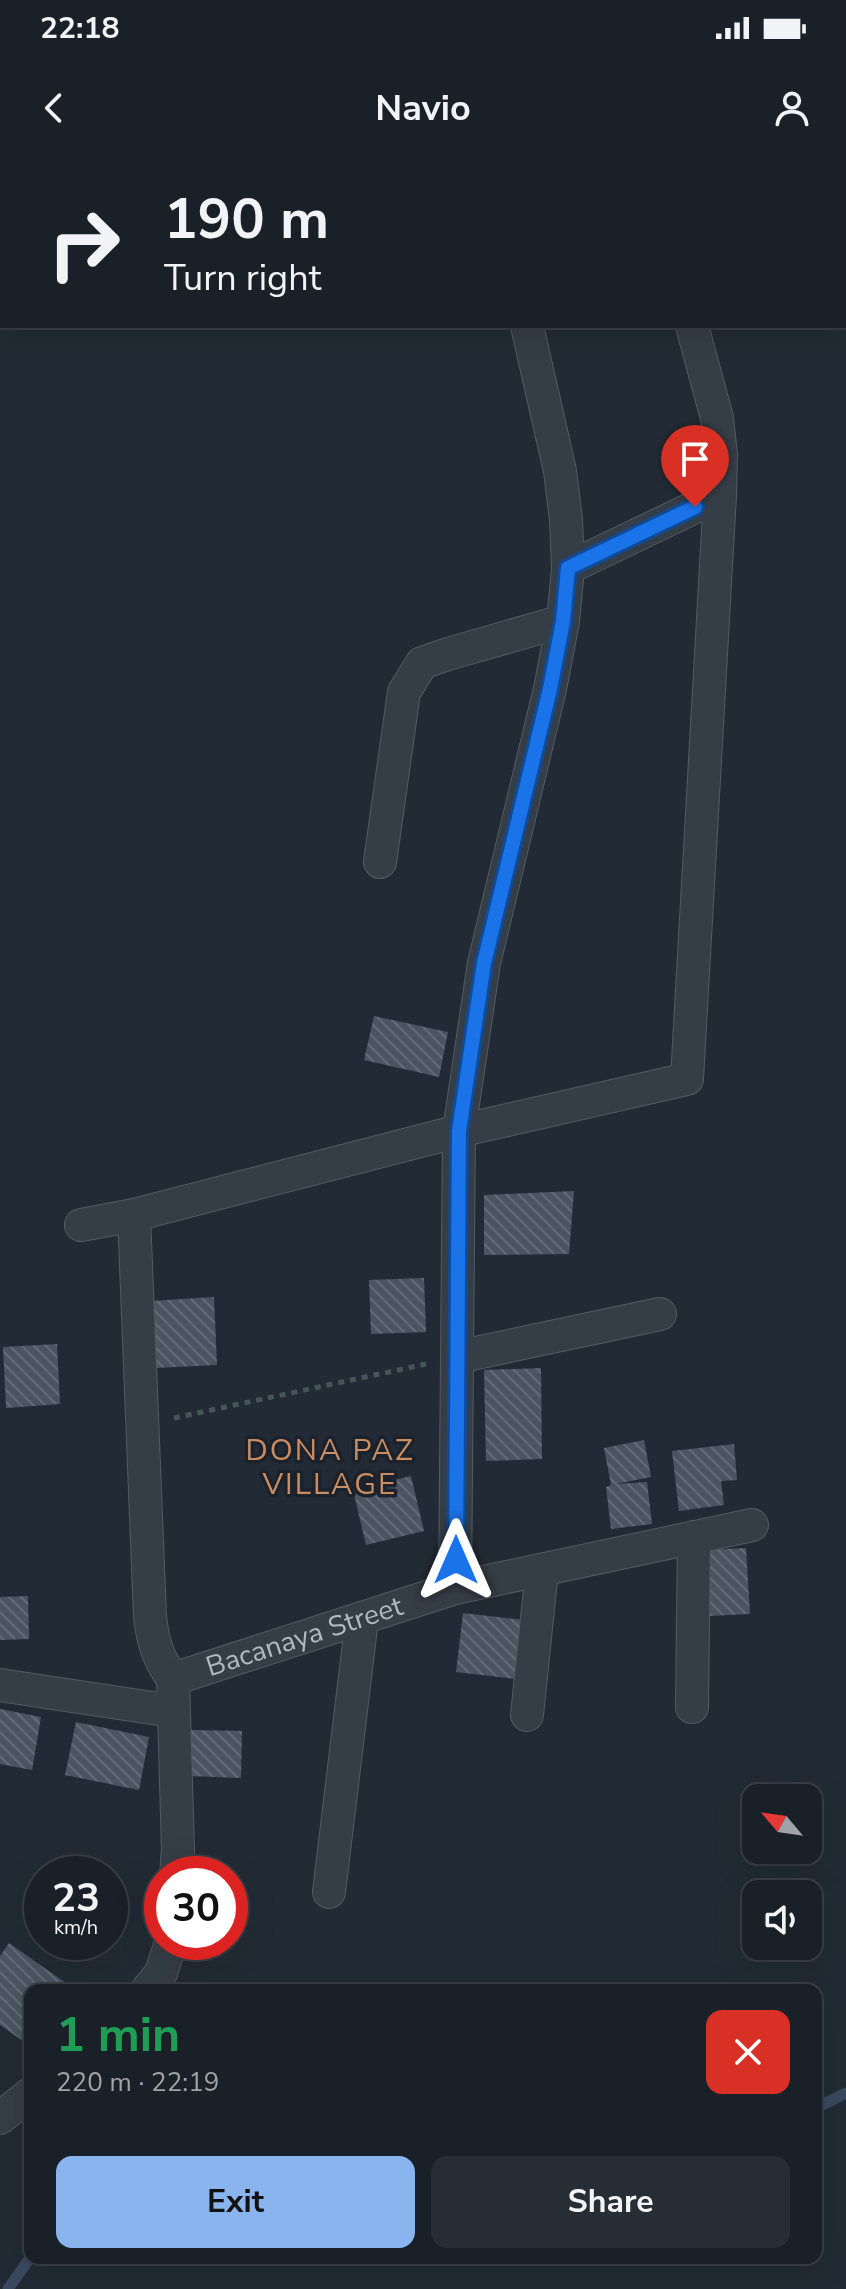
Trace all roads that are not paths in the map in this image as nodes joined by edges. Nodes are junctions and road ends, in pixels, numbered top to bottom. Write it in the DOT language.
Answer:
graph roads {
  1 [pos="527,328"];
  2 [pos="693,328"];
  3 [pos="720,495"];
  4 [pos="568,568"];
  5 [pos="563,621"];
  6 [pos="380,862"];
  7 [pos="459,1131"];
  8 [pos="134,1215"];
  9 [pos="81,1225"];
  10 [pos="660,1314"];
  11 [pos="457,1357"];
  12 [pos="752,1525"];
  13 [pos="694,1537"];
  14 [pos="542,1570"];
  15 [pos="455,1588"];
  16 [pos="362,1619"];
  17 [pos="173,1679"];
  18 [pos="0,1685"];
  19 [pos="692,1707"];
  20 [pos="172,1711"];
  21 [pos="527,1715"];
  22 [pos="178,1856"];
  23 [pos="329,1892"];
  24 [pos="165,1960"];
  25 [pos="152,1984"];
  26 [pos="24,2099"];
  27 [pos="0,2118"];
  1 -- 4 [label="street"];
  2 -- 3 [label="street"];
  3 -- 4 [label="street"];
  3 -- 7 [label="street"];
  4 -- 5 [label="street"];
  5 -- 6 [label="street"];
  5 -- 7 [label="street"];
  7 -- 8 [label="street"];
  7 -- 11 [label="street"];
  8 -- 9 [label="street"];
  8 -- 17 [label="street"];
  10 -- 11 [label="street"];
  11 -- 15 [label="street"];
  12 -- 13 [label="street, Bacanaya Street"];
  13 -- 14 [label="street, Bacanaya Street"];
  13 -- 19 [label="street"];
  14 -- 15 [label="street, Bacanaya Street"];
  14 -- 21 [label="street"];
  15 -- 16 [label="street, Bacanaya Street"];
  16 -- 17 [label="street, Bacanaya Street"];
  16 -- 23 [label="street"];
  17 -- 20 [label="street, Bacanaya Street"];
  18 -- 20 [label="street"];
  20 -- 22 [label="street, Bacanaya Street"];
  24 -- 25 [label="street"];
  26 -- 27 [label="street"];
}
